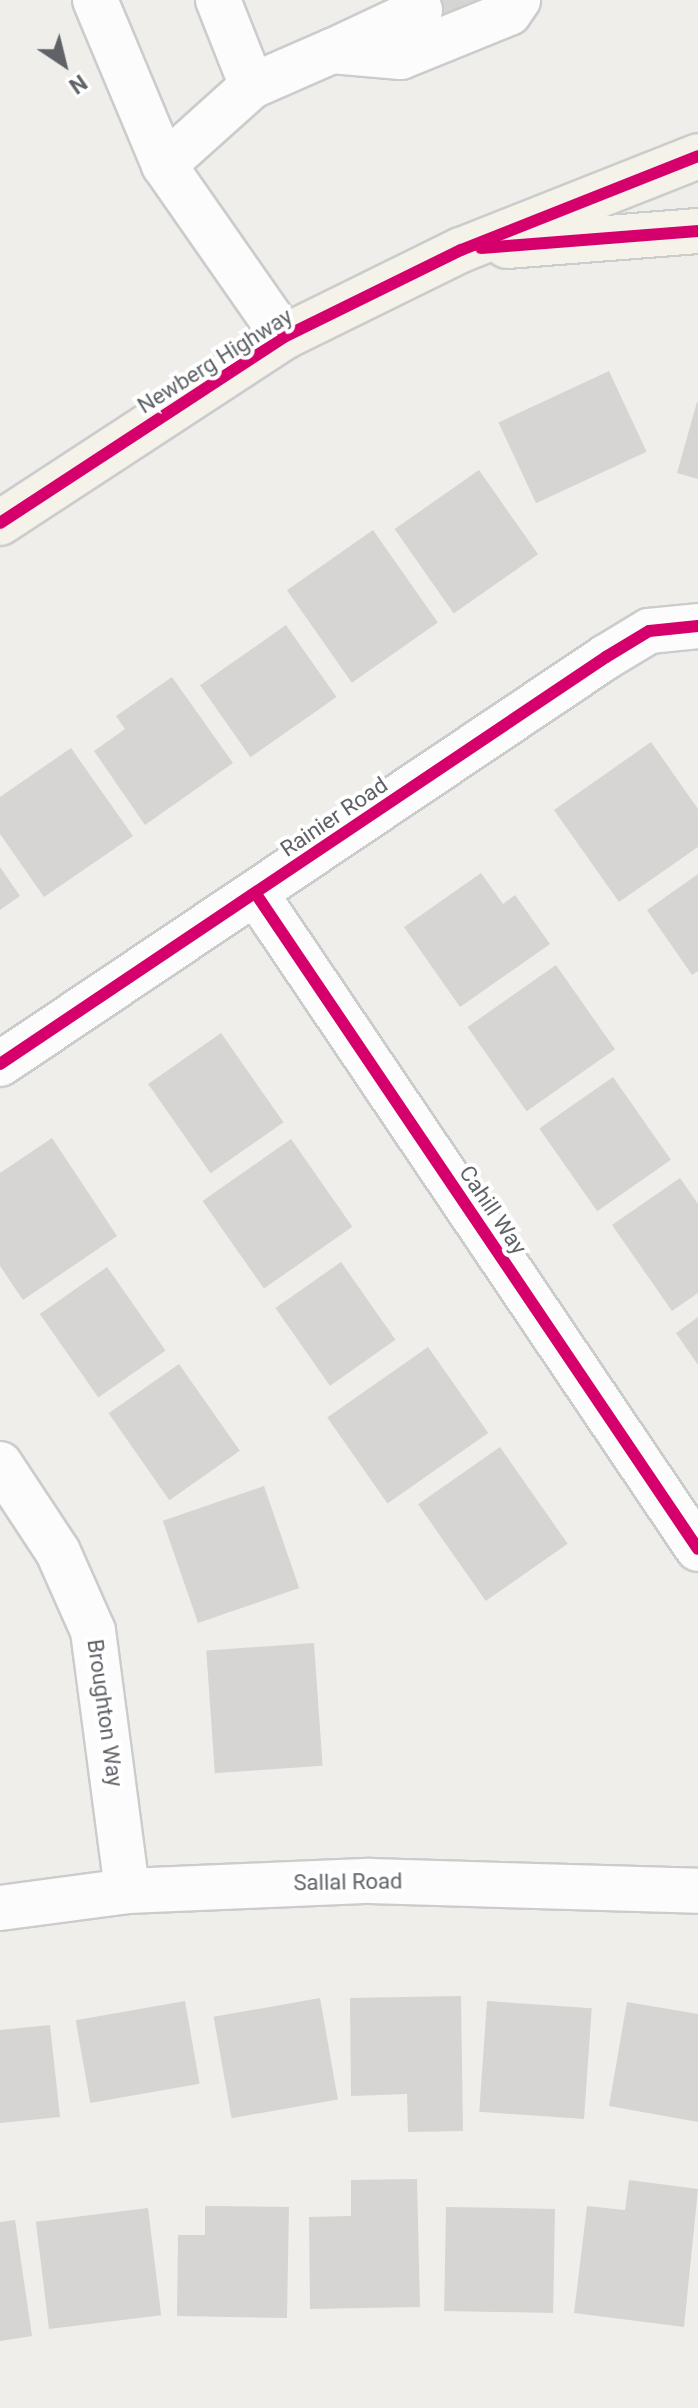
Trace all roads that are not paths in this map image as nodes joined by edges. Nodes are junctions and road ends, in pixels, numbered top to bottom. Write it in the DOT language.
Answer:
graph roads {
  1 [pos="95,0"];
  2 [pos="218,0"];
  3 [pos="518,0"];
  4 [pos="420,10"];
  5 [pos="332,51"];
  6 [pos="252,86"];
  7 [pos="698,156"];
  8 [pos="164,165"];
  9 [pos="698,231"];
  10 [pos="461,250"];
  11 [pos="284,337"];
  12 [pos="0,523"];
  13 [pos="698,626"];
  14 [pos="256,894"];
  15 [pos="0,1064"];
  16 [pos="0,1464"];
  17 [pos="698,1549"];
  18 [pos="127,1891"];
  19 [pos="698,1891"];
  20 [pos="0,1908"];
  1 -- 8 [label="street"];
  2 -- 6 [label="street"];
  3 -- 5 [label="street"];
  4 -- 5 [label="street"];
  5 -- 6 [label="street"];
  6 -- 8 [label="street"];
  7 -- 10 [label="main road, Newberg Highway"];
  8 -- 11 [label="street"];
  9 -- 10 [label="main road, Newberg Highway"];
  10 -- 11 [label="main road, Newberg Highway"];
  11 -- 12 [label="main road, Newberg Highway"];
  13 -- 14 [label="street, Rainier Road"];
  14 -- 15 [label="street, Rainier Road"];
  14 -- 17 [label="street, Cahill Way"];
  16 -- 18 [label="street, Broughton Way"];
  18 -- 19 [label="street, Sallal Road"];
  18 -- 20 [label="street, Sallal Road"];
}
